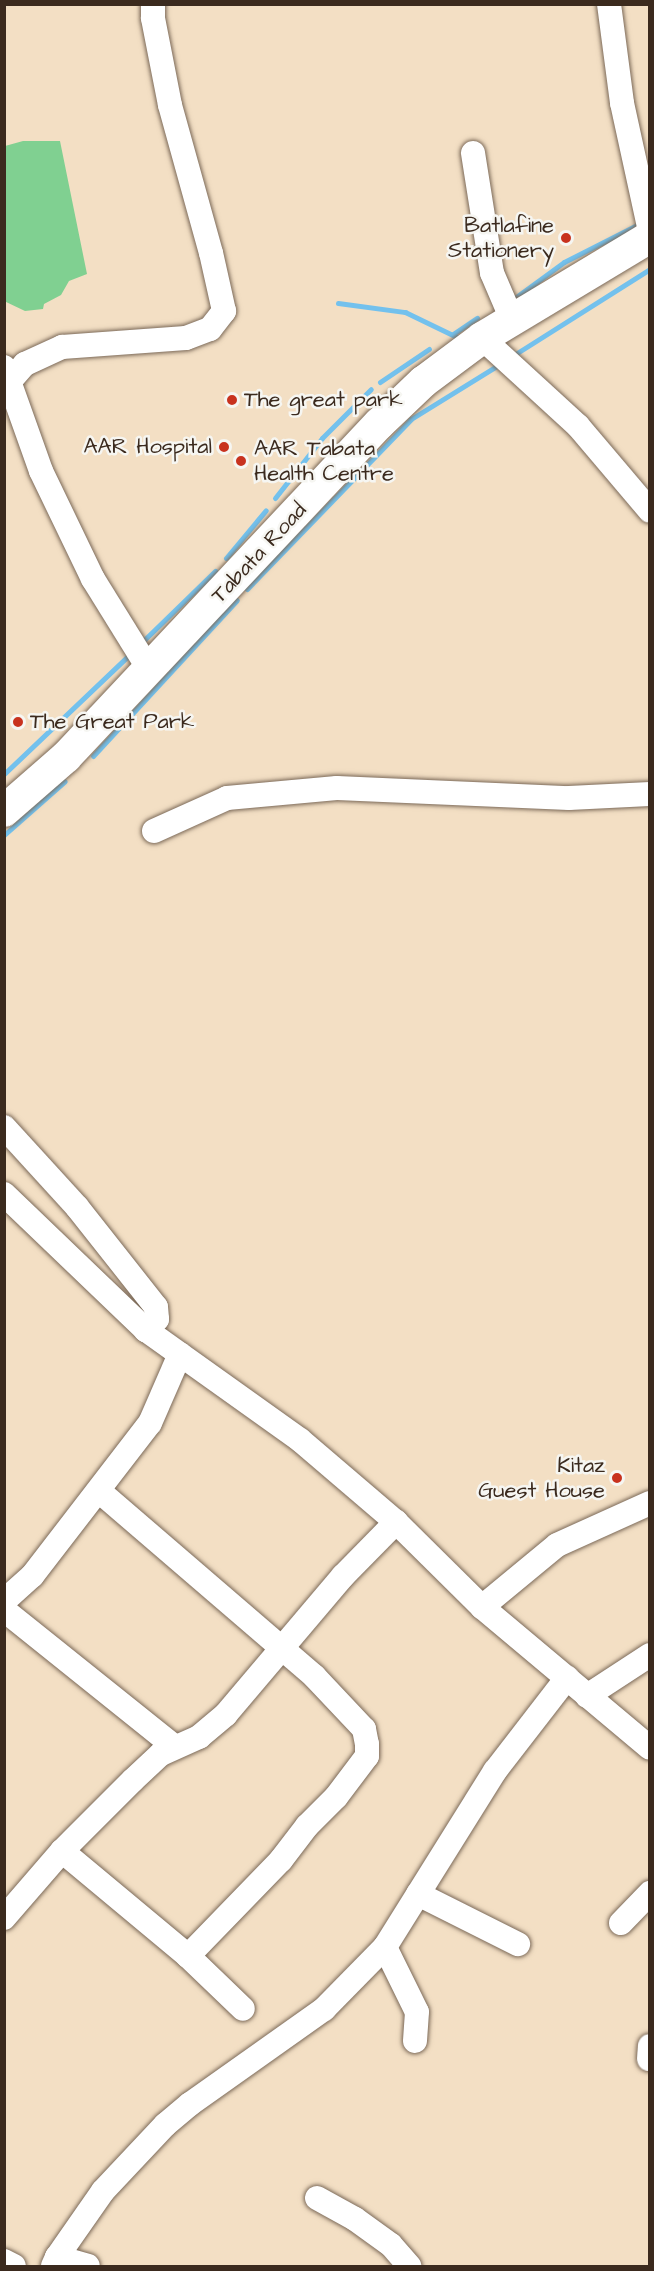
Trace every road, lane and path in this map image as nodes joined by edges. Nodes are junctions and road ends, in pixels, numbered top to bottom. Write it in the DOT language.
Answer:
graph roads {
  1 [pos="153,4"];
  2 [pos="609,4"];
  3 [pos="473,153"];
  4 [pos="650,231"];
  5 [pos="650,237"];
  6 [pos="513,322"];
  7 [pos="482,338"];
  8 [pos="7,374"];
  9 [pos="650,511"];
  10 [pos="150,671"];
  11 [pos="650,794"];
  12 [pos="4,811"];
  13 [pos="154,831"];
  14 [pos="4,1127"];
  15 [pos="4,1194"];
  16 [pos="146,1330"];
  17 [pos="180,1354"];
  18 [pos="99,1491"];
  19 [pos="650,1503"];
  20 [pos="396,1522"];
  21 [pos="4,1601"];
  22 [pos="482,1607"];
  23 [pos="4,1610"];
  24 [pos="283,1648"];
  25 [pos="650,1655"];
  26 [pos="567,1678"];
  27 [pos="587,1695"];
  28 [pos="174,1746"];
  29 [pos="650,1748"];
  30 [pos="62,1851"];
  31 [pos="650,1893"];
  32 [pos="418,1894"];
  33 [pos="4,1918"];
  34 [pos="621,1923"];
  35 [pos="518,1944"];
  36 [pos="385,1947"];
  37 [pos="188,1956"];
  38 [pos="243,2009"];
  39 [pos="415,2041"];
  40 [pos="317,2198"];
  41 [pos="4,2261"];
  42 [pos="55,2262"];
  43 [pos="14,2266"];
  44 [pos="88,2266"];
  45 [pos="409,2266"];
  1 -- 8 [label="street"];
  2 -- 4 [label="street"];
  3 -- 6 [label="street"];
  5 -- 6 [label="main road, Tabata Road"];
  6 -- 7 [label="main road, Tabata Road"];
  7 -- 9 [label="street"];
  7 -- 10 [label="main road, Tabata Road"];
  8 -- 10 [label="street"];
  10 -- 12 [label="main road, Tabata Road"];
  11 -- 13 [label="street"];
  14 -- 16 [label="street"];
  15 -- 16 [label="street"];
  16 -- 17 [label="street"];
  17 -- 18 [label="street"];
  17 -- 20 [label="street"];
  18 -- 21 [label="street"];
  18 -- 24 [label="street"];
  19 -- 22 [label="street"];
  20 -- 22 [label="street"];
  20 -- 24 [label="street"];
  22 -- 26 [label="street"];
  23 -- 28 [label="street"];
  24 -- 28 [label="street"];
  24 -- 37 [label="street"];
  25 -- 27 [label="street"];
  26 -- 27 [label="street"];
  26 -- 32 [label="street"];
  27 -- 29 [label="street"];
  28 -- 30 [label="street"];
  30 -- 33 [label="street"];
  30 -- 37 [label="street"];
  31 -- 34 [label="street"];
  32 -- 35 [label="street"];
  32 -- 36 [label="street"];
  36 -- 39 [label="street"];
  36 -- 42 [label="street"];
  37 -- 38 [label="street"];
  40 -- 45 [label="street"];
  41 -- 43 [label="street"];
  42 -- 44 [label="street"];
}
